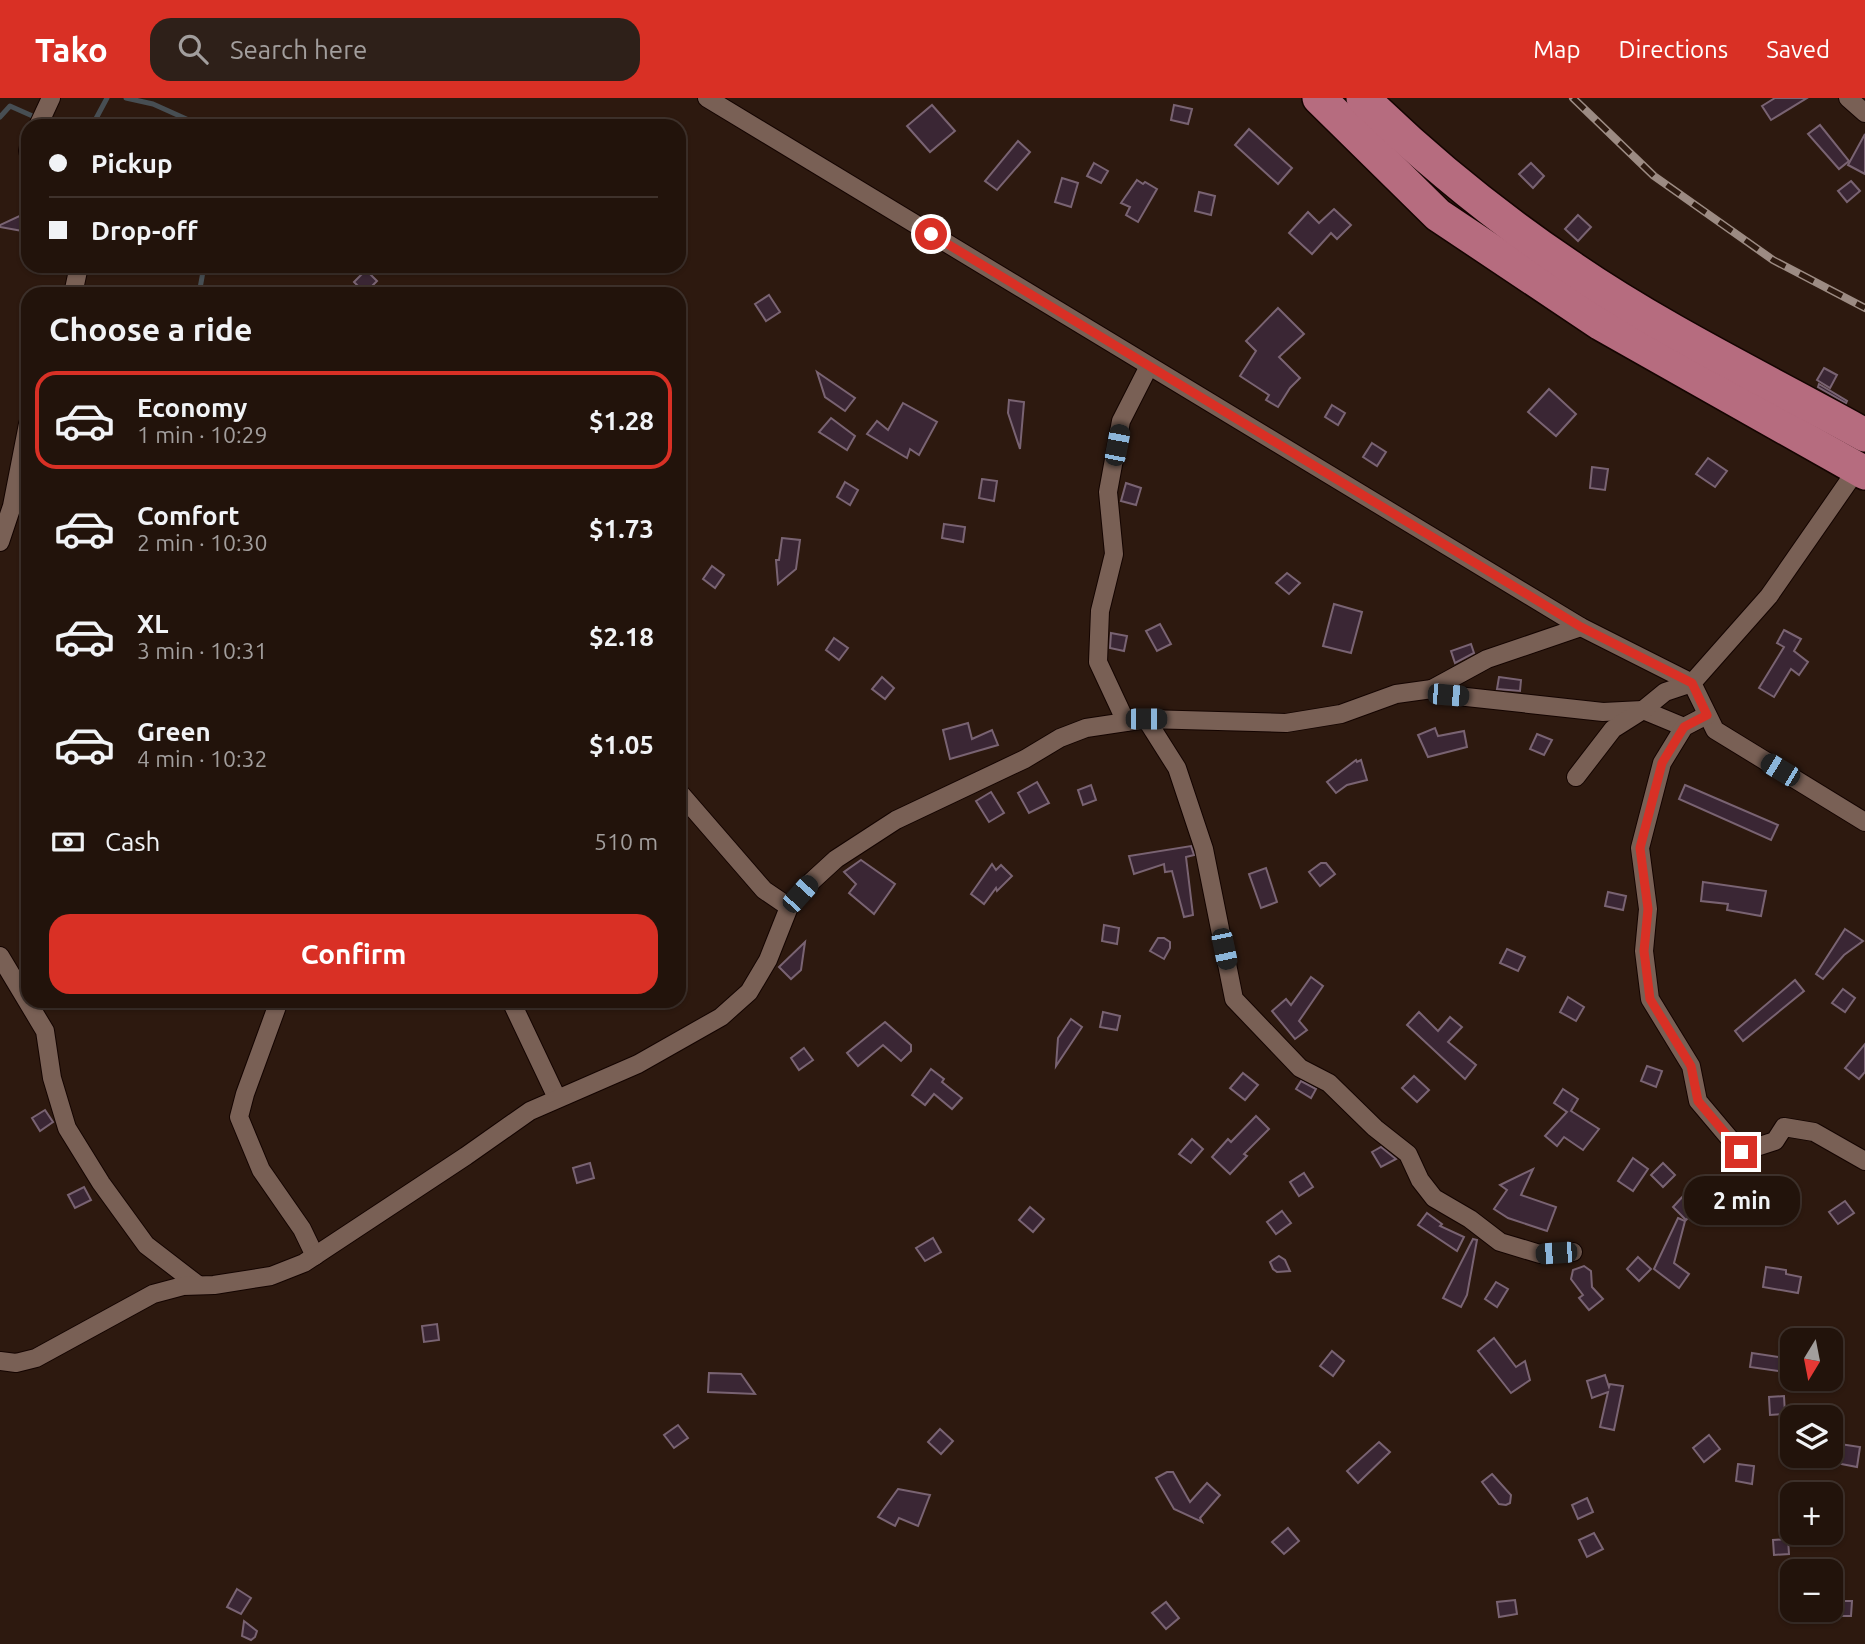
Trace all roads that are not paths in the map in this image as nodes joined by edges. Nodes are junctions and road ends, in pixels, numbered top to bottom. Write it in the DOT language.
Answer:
graph roads {
  1 [pos="51,98"];
  2 [pos="707,98"];
  3 [pos="1319,98"];
  4 [pos="1363,98"];
  5 [pos="1848,98"];
  6 [pos="1865,113"];
  7 [pos="41,119"];
  8 [pos="1149,366"];
  9 [pos="1865,435"];
  10 [pos="21,460"];
  11 [pos="1862,466"];
  12 [pos="0,542"];
  13 [pos="1581,627"];
  14 [pos="1692,683"];
  15 [pos="1433,689"];
  16 [pos="1643,710"];
  17 [pos="1707,715"];
  18 [pos="1146,719"];
  19 [pos="1126,722"];
  20 [pos="1684,727"];
  21 [pos="1576,777"];
  22 [pos="686,800"];
  23 [pos="1865,822"];
  24 [pos="789,907"];
  25 [pos="0,956"];
  26 [pos="21,991"];
  27 [pos="31,1008"];
  28 [pos="276,1008"];
  29 [pos="514,1008"];
  30 [pos="557,1098"];
  31 [pos="1865,1161"];
  32 [pos="1573,1252"];
  33 [pos="316,1256"];
  34 [pos="198,1285"];
  35 [pos="0,1361"];
  1 -- 7 [label="street"];
  2 -- 8 [label="street"];
  3 -- 11 [label="highway"];
  4 -- 9 [label="highway"];
  5 -- 6 [label="street"];
  8 -- 13 [label="street"];
  8 -- 19 [label="street"];
  10 -- 12 [label="street"];
  11 -- 14 [label="street"];
  13 -- 14 [label="street"];
  13 -- 15 [label="street"];
  14 -- 16 [label="street"];
  14 -- 17 [label="street"];
  15 -- 16 [label="street"];
  15 -- 18 [label="street"];
  16 -- 20 [label="street"];
  16 -- 21 [label="street"];
  17 -- 20 [label="street"];
  17 -- 23 [label="street"];
  18 -- 19 [label="street"];
  18 -- 32 [label="street"];
  19 -- 24 [label="street"];
  20 -- 31 [label="street"];
  22 -- 24 [label="street"];
  24 -- 30 [label="street"];
  25 -- 26 [label="street"];
  27 -- 34 [label="street"];
  28 -- 33 [label="street"];
  29 -- 30 [label="street"];
  30 -- 33 [label="street"];
  33 -- 34 [label="street"];
  34 -- 35 [label="street"];
}
